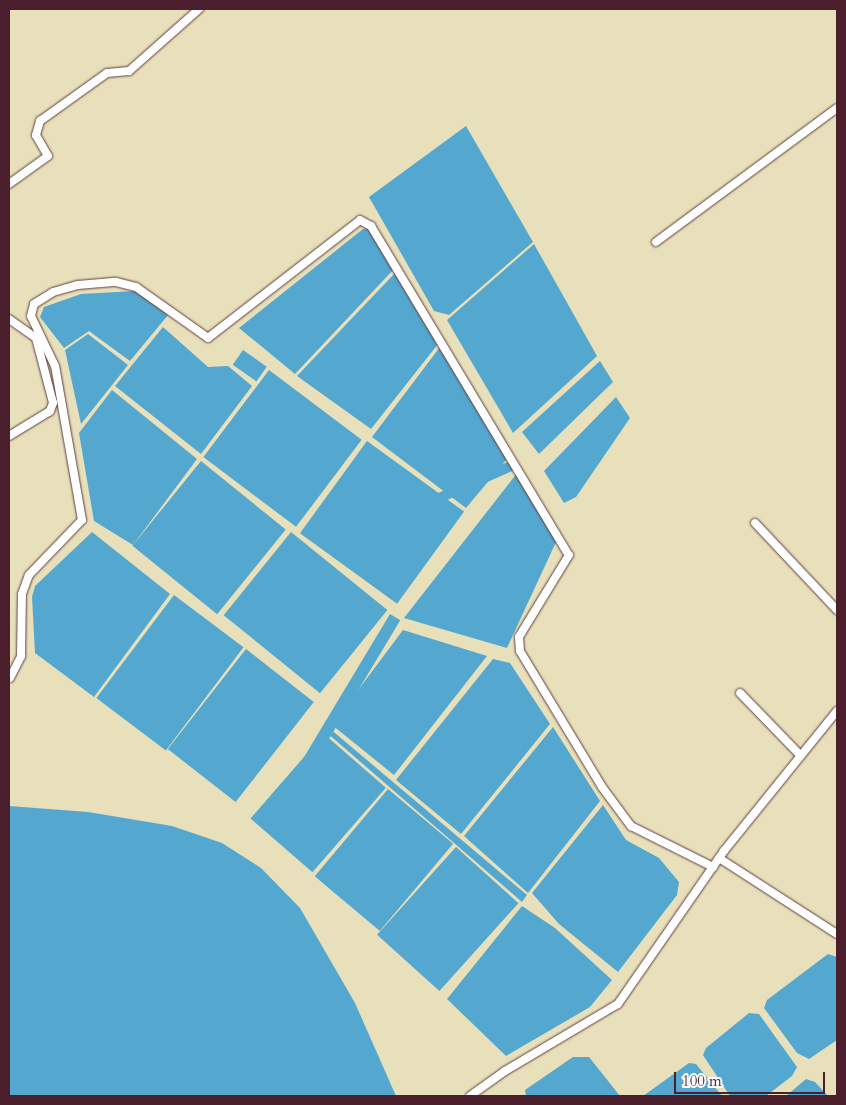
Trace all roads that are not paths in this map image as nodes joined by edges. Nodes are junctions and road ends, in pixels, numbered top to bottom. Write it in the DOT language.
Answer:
graph roads {
  1 [pos="199,9"];
  2 [pos="837,108"];
  3 [pos="9,184"];
  4 [pos="656,242"];
  5 [pos="9,319"];
  6 [pos="9,436"];
  7 [pos="754,523"];
  8 [pos="837,610"];
  9 [pos="10,678"];
  10 [pos="740,694"];
  11 [pos="837,710"];
  12 [pos="800,755"];
  13 [pos="719,858"];
  14 [pos="713,867"];
  15 [pos="837,934"];
  16 [pos="470,1096"];
  1 -- 3 [label="street"];
  2 -- 4 [label="street"];
  5 -- 6 [label="street"];
  7 -- 8 [label="street"];
  9 -- 14 [label="street"];
  10 -- 12 [label="street"];
  11 -- 12 [label="street"];
  12 -- 13 [label="street"];
  13 -- 14 [label="street"];
  13 -- 15 [label="street"];
  14 -- 16 [label="street"];
}
